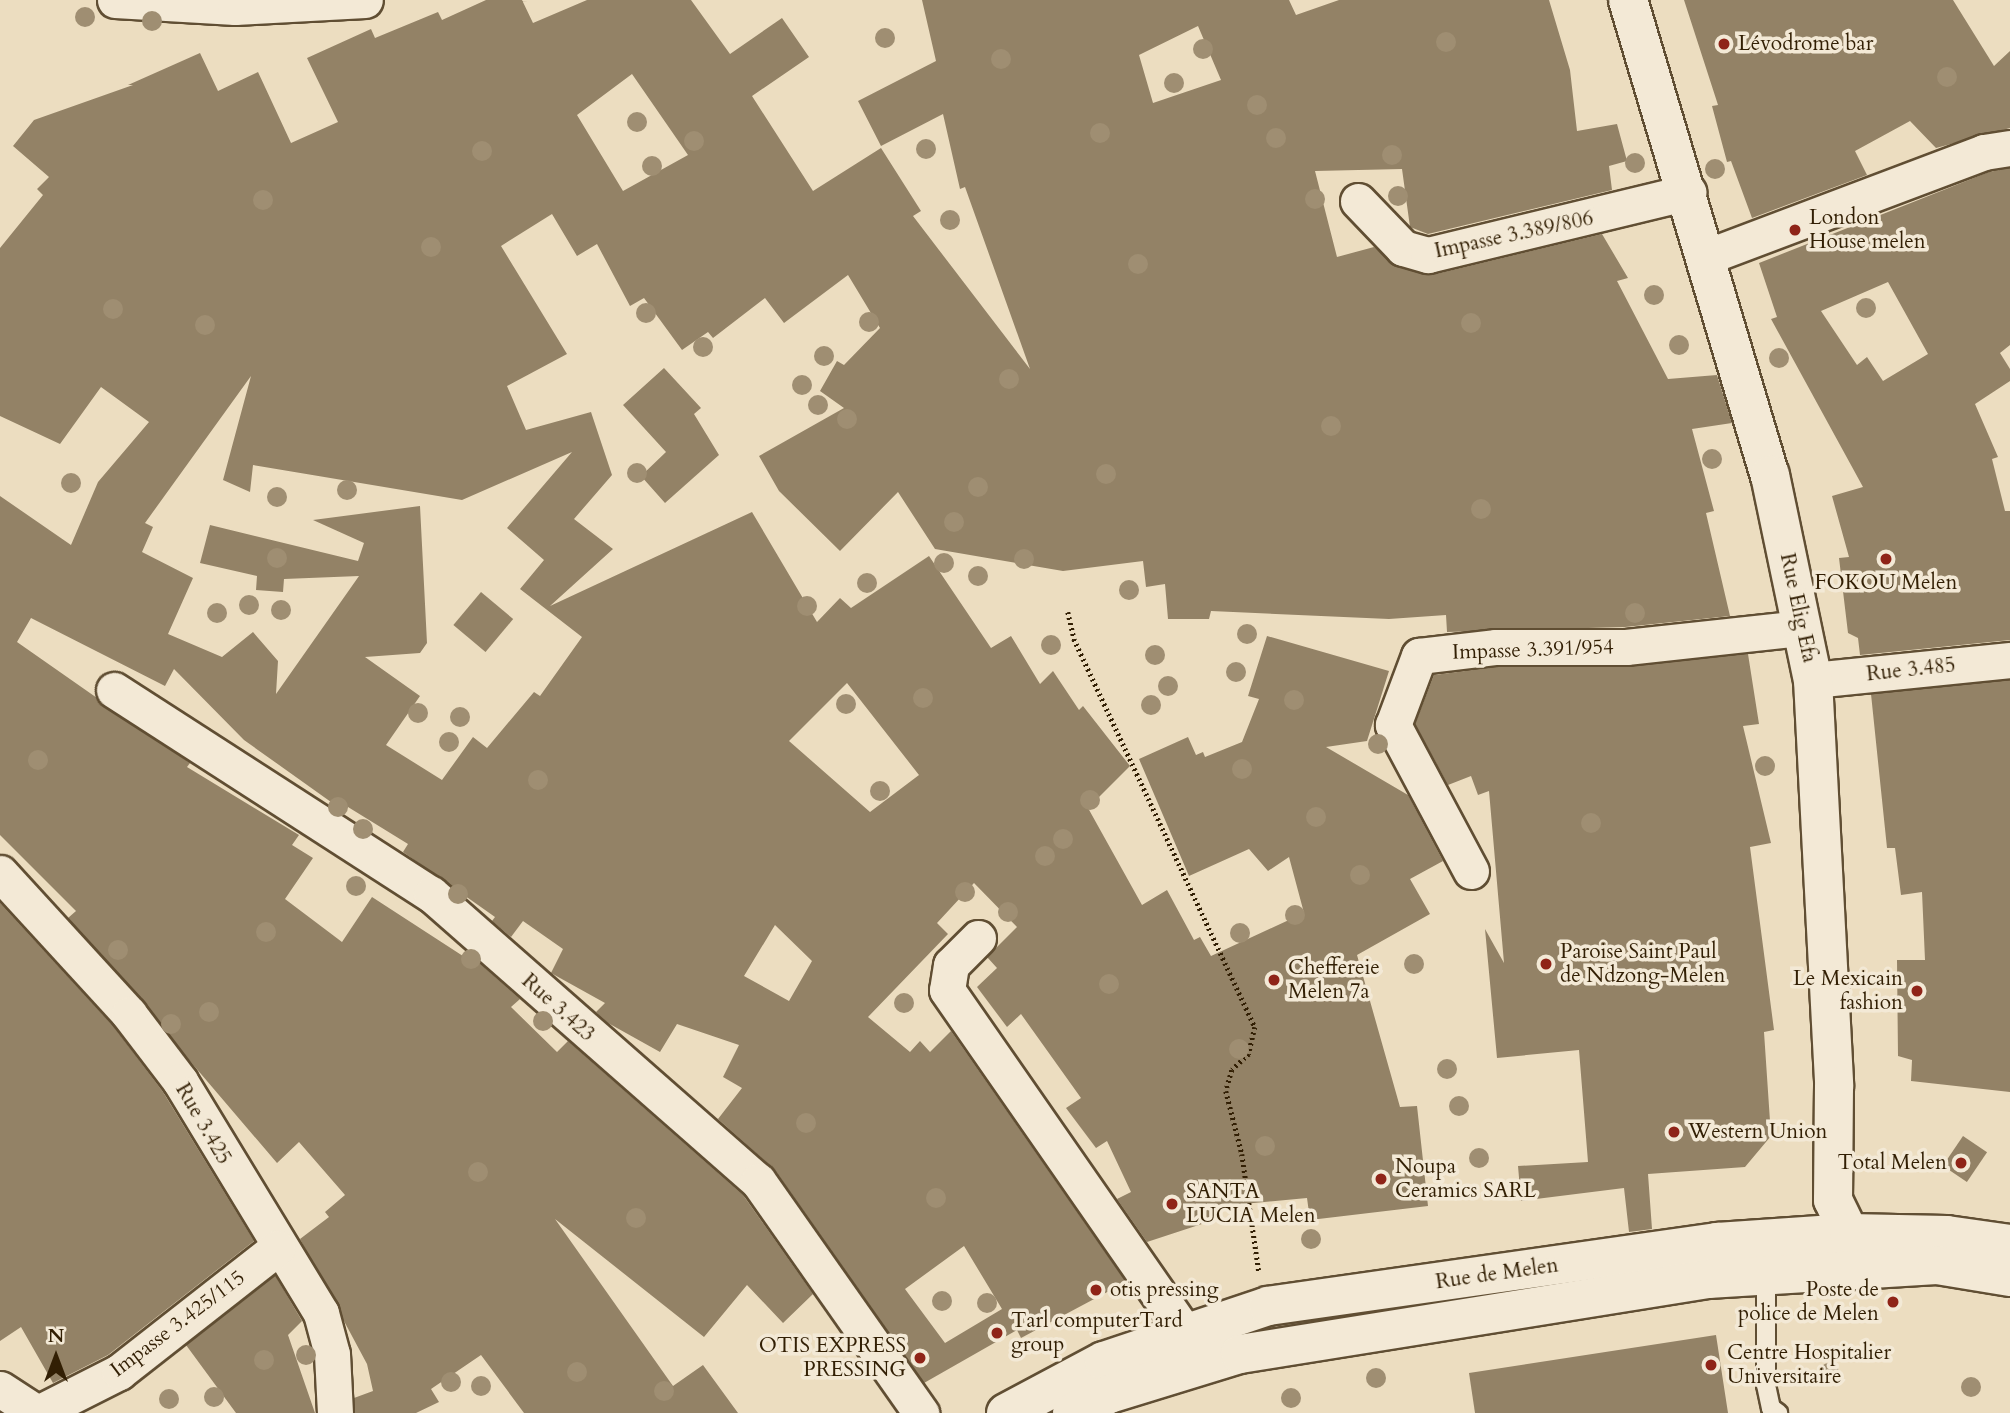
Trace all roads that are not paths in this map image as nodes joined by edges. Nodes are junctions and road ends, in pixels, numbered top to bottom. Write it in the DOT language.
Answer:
graph roads {
  1 [pos="115,0"];
  2 [pos="365,0"];
  3 [pos="1628,0"];
  4 [pos="2010,148"];
  5 [pos="1689,192"];
  6 [pos="1357,201"];
  7 [pos="1706,257"];
  8 [pos="1802,628"];
  9 [pos="2010,660"];
  10 [pos="1812,680"];
  11 [pos="114,690"];
  12 [pos="1471,871"];
  13 [pos="0,873"];
  14 [pos="978,938"];
  15 [pos="2010,1244"];
  16 [pos="276,1248"];
  17 [pos="1844,1251"];
  18 [pos="1766,1273"];
  19 [pos="2010,1277"];
  20 [pos="1185,1332"];
  21 [pos="0,1389"];
  22 [pos="38,1413"];
  23 [pos="335,1413"];
  24 [pos="921,1413"];
  25 [pos="1006,1413"];
  26 [pos="1072,1413"];
  27 [pos="1778,1413"];
  1 -- 2 [label="street"];
  3 -- 5 [label="main road, Rue Elig Efa"];
  4 -- 7 [label="street"];
  5 -- 6 [label="street, Impasse 3.389/806"];
  5 -- 7 [label="main road, Rue Elig Efa"];
  7 -- 8 [label="main road, Rue Elig Efa"];
  8 -- 10 [label="main road, Rue Elig Efa"];
  8 -- 12 [label="street, Impasse 3.391/954"];
  9 -- 10 [label="street, Rue 3.485"];
  10 -- 17 [label="main road, Rue Elig Efa"];
  11 -- 24 [label="street, Rue 3.423"];
  13 -- 16 [label="street, Rue 3.425"];
  14 -- 20 [label="street"];
  15 -- 17 [label="main road, Rue de Melen"];
  16 -- 22 [label="street, Impasse 3.425/115"];
  16 -- 23 [label="street, Rue 3.425"];
  17 -- 18 [label="main road, Rue de Melen"];
  17 -- 19 [label="main road, Rue de Melen"];
  17 -- 20 [label="main road, Rue de Melen"];
  18 -- 26 [label="main road, Rue de Melen"];
  18 -- 27 [label="lane"];
  20 -- 25 [label="main road, Rue de Melen"];
  21 -- 22 [label="street, Impasse 3.425/115"];
}
